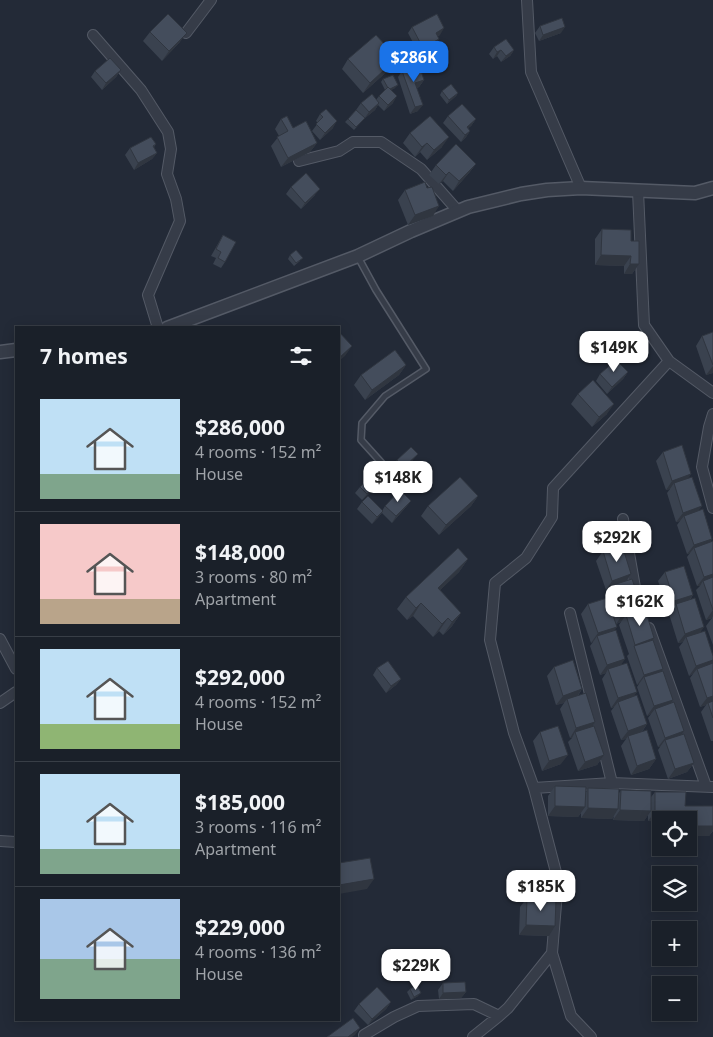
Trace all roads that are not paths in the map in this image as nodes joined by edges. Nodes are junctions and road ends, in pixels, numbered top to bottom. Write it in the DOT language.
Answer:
graph roads {
  1 [pos="211,0"];
  2 [pos="527,0"];
  3 [pos="186,33"];
  4 [pos="93,35"];
  5 [pos="299,161"];
  6 [pos="581,188"];
  7 [pos="713,188"];
  8 [pos="638,191"];
  9 [pos="458,211"];
  10 [pos="358,256"];
  11 [pos="157,326"];
  12 [pos="172,326"];
  13 [pos="15,350"];
  14 [pos="0,352"];
  15 [pos="669,361"];
  16 [pos="713,393"];
  17 [pos="713,414"];
  18 [pos="398,481"];
  19 [pos="713,508"];
  20 [pos="623,519"];
  21 [pos="570,613"];
  22 [pos="0,639"];
  23 [pos="15,668"];
  24 [pos="15,693"];
  25 [pos="0,703"];
  26 [pos="612,783"];
  27 [pos="710,787"];
  28 [pos="534,788"];
  29 [pos="0,841"];
  30 [pos="15,842"];
  31 [pos="552,953"];
  32 [pos="499,1016"];
  33 [pos="364,1035"];
  34 [pos="473,1037"];
  35 [pos="591,1037"];
  1 -- 3 [label="street"];
  2 -- 6 [label="street"];
  4 -- 11 [label="street"];
  5 -- 9 [label="street"];
  6 -- 8 [label="street"];
  6 -- 9 [label="street"];
  7 -- 8 [label="street"];
  8 -- 15 [label="street"];
  9 -- 10 [label="street"];
  10 -- 12 [label="street"];
  10 -- 18 [label="lane"];
  13 -- 14 [label="street"];
  15 -- 16 [label="street"];
  15 -- 28 [label="street"];
  17 -- 19 [label="street"];
  20 -- 27 [label="street"];
  21 -- 26 [label="street"];
  22 -- 23 [label="street"];
  24 -- 25 [label="street"];
  26 -- 27 [label="street"];
  26 -- 28 [label="street"];
  28 -- 31 [label="street"];
  29 -- 30 [label="street"];
  31 -- 32 [label="street"];
  31 -- 35 [label="street"];
  32 -- 33 [label="street"];
  32 -- 34 [label="street"];
}
